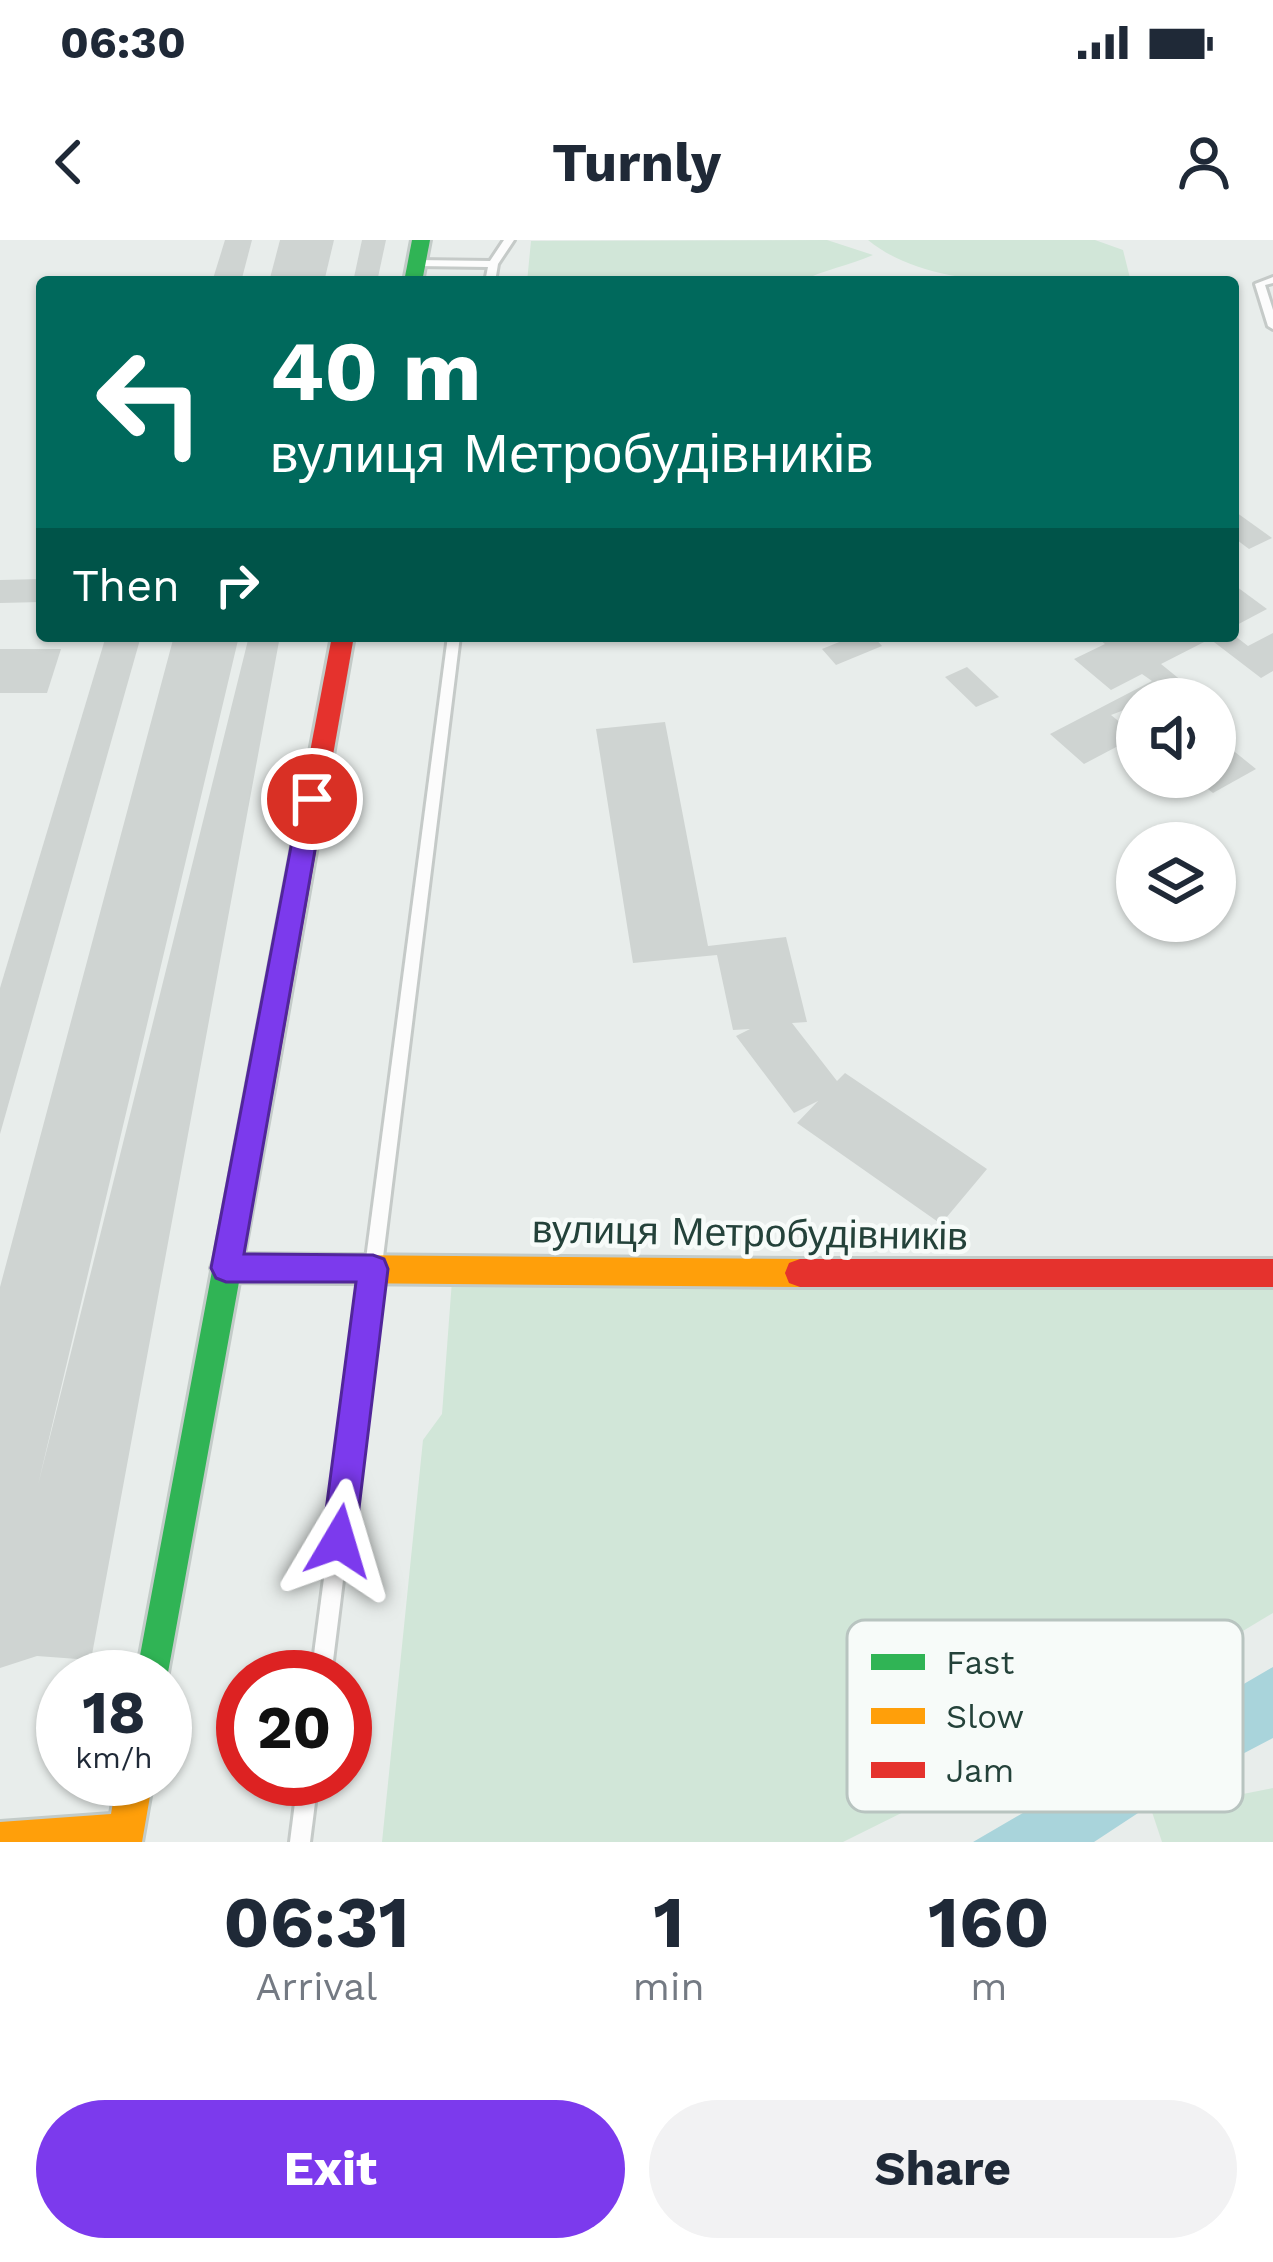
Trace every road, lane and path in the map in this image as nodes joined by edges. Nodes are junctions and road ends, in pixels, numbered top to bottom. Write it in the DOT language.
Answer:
graph roads {
  1 [pos="509,240"];
  2 [pos="417,262"];
  3 [pos="493,264"];
  4 [pos="491,276"];
  5 [pos="1273,280"];
  6 [pos="1273,326"];
  7 [pos="342,642"];
  8 [pos="453,642"];
  9 [pos="226,1268"];
  10 [pos="373,1269"];
  11 [pos="1273,1274"];
  12 [pos="158,1650"];
  13 [pos="324,1650"];
  14 [pos="130,1806"];
  15 [pos="305,1806"];
  16 [pos="125,1837"];
  17 [pos="0,1840"];
  18 [pos="300,1842"];
  1 -- 3 [label="lane"];
  2 -- 3 [label="lane"];
  3 -- 4 [label="lane"];
  5 -- 6 [label="lane"];
  7 -- 9 [label="main road"];
  8 -- 10 [label="lane"];
  9 -- 10 [label="main road, вулиця Метробудівників"];
  9 -- 12 [label="main road"];
  10 -- 11 [label="main road, вулиця Метробудівників"];
  10 -- 13 [label="lane"];
  14 -- 16 [label="main road"];
  15 -- 18 [label="lane"];
  16 -- 17 [label="main road"];
}
